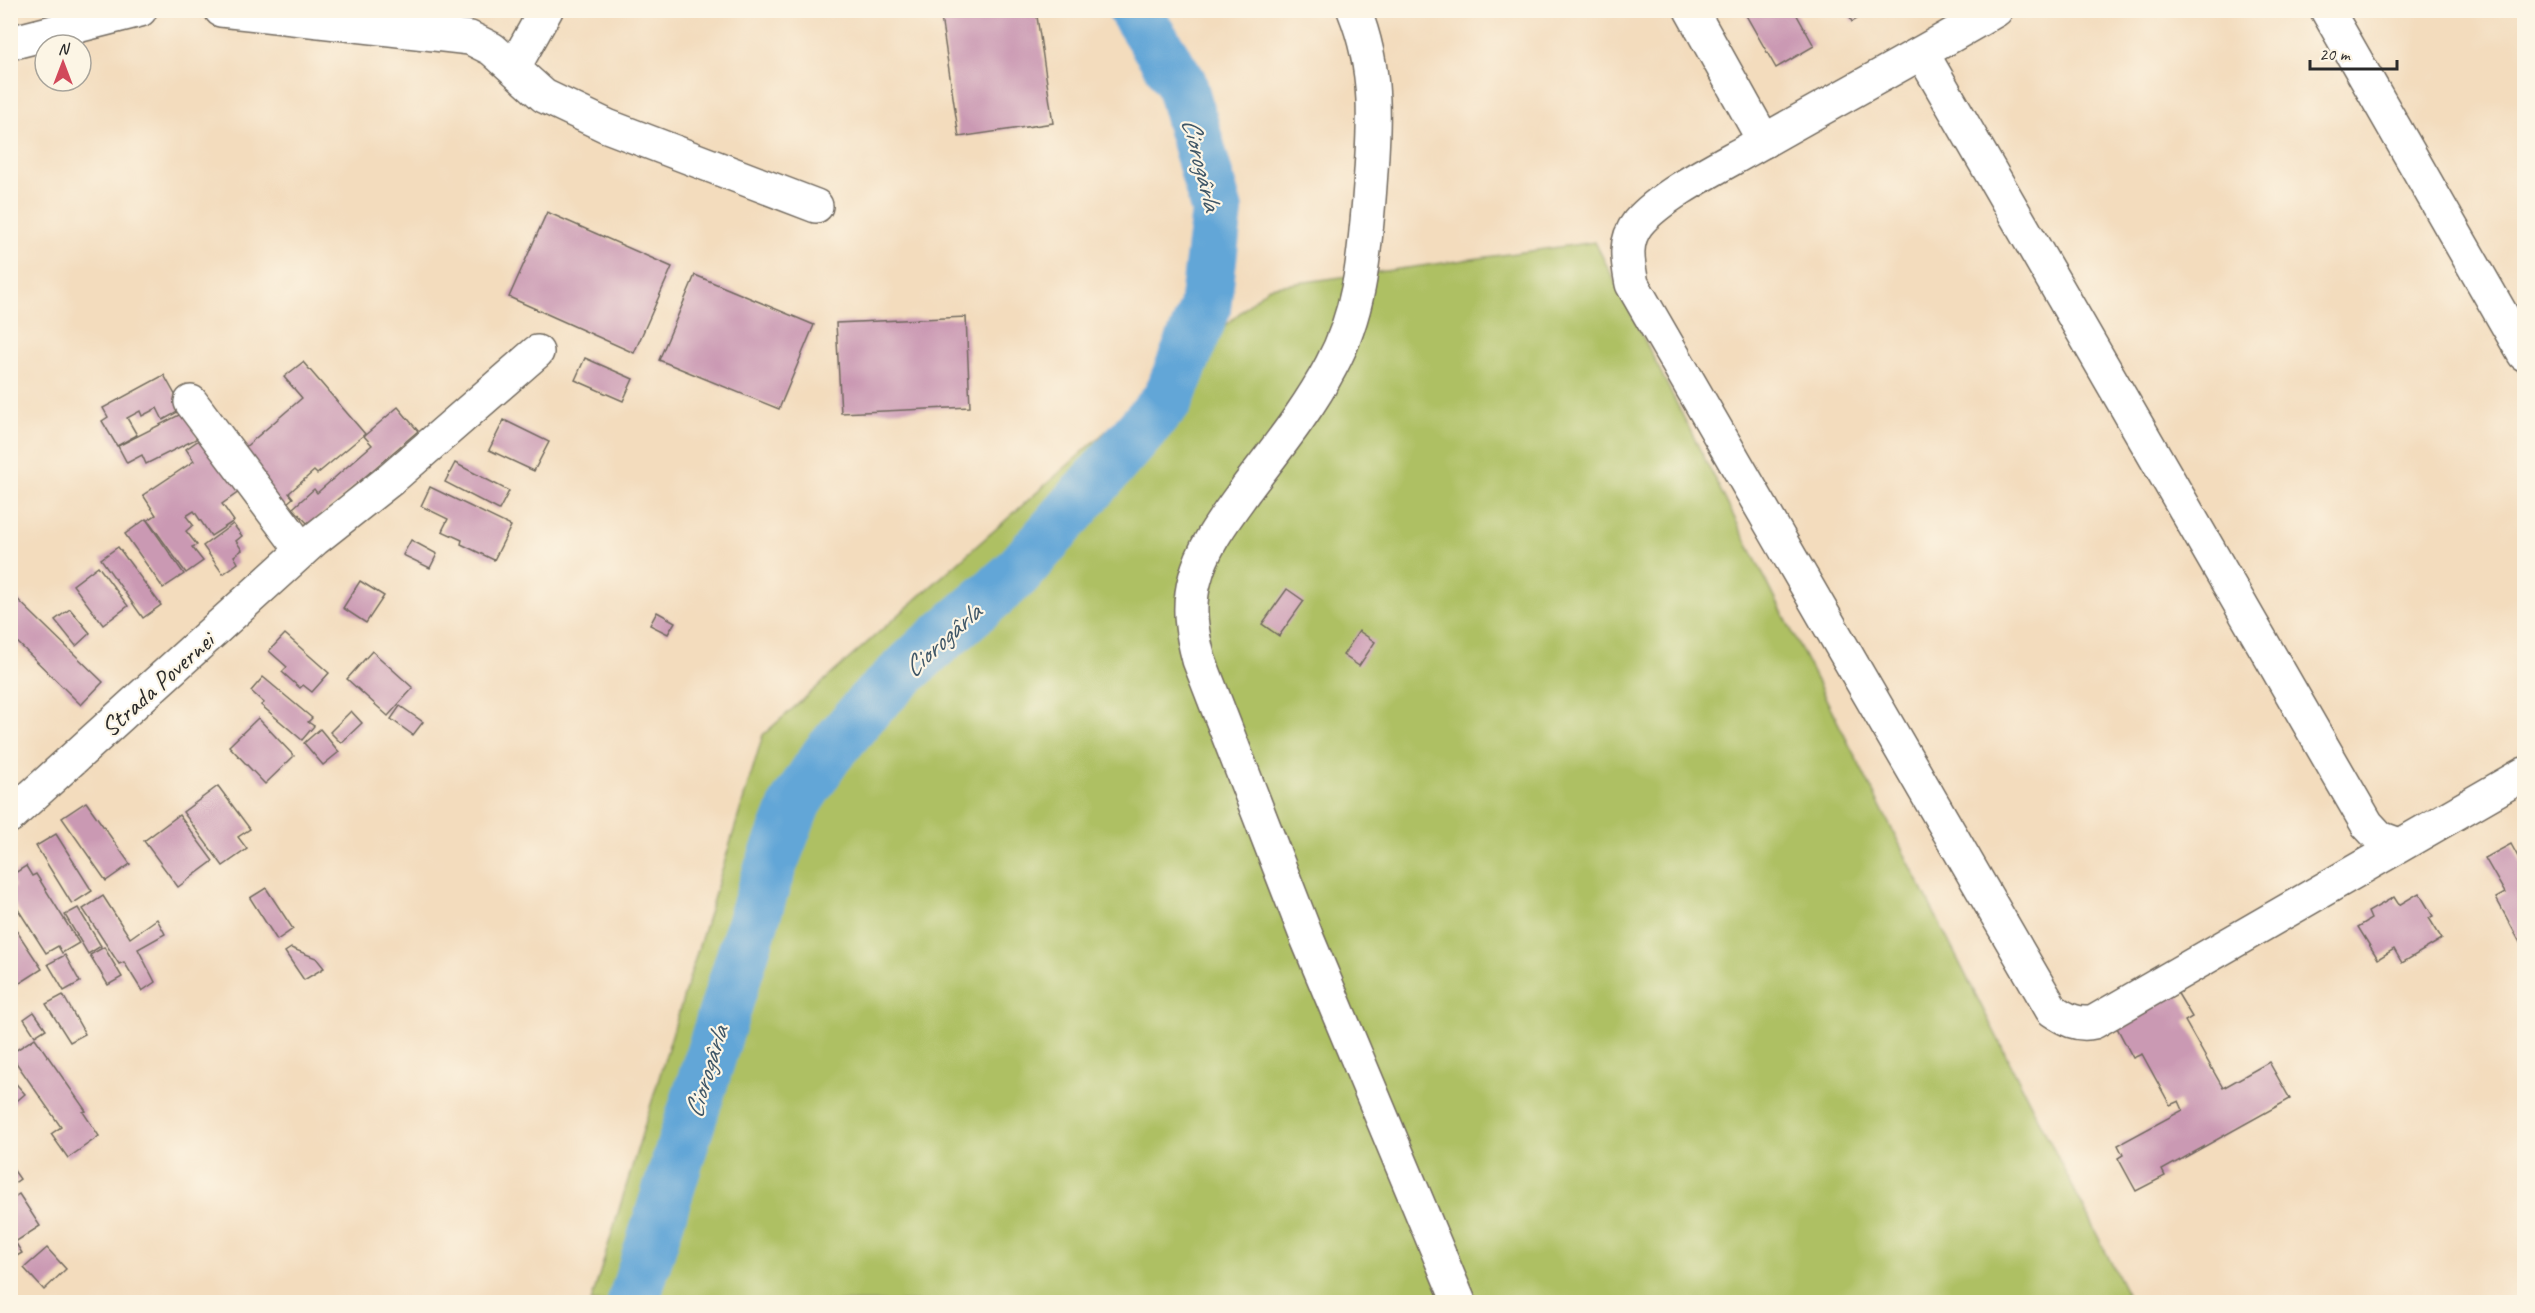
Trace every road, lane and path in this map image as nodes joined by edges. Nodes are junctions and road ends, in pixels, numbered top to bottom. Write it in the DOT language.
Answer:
graph roads {
  1 [pos="140,10"];
  2 [pos="221,10"];
  3 [pos="546,10"];
  4 [pos="1354,10"];
  5 [pos="1691,10"];
  6 [pos="1995,10"];
  7 [pos="2327,10"];
  8 [pos="10,43"];
  9 [pos="1922,53"];
  10 [pos="514,67"];
  11 [pos="1764,141"];
  12 [pos="816,206"];
  13 [pos="537,352"];
  14 [pos="2524,354"];
  15 [pos="191,402"];
  16 [pos="302,550"];
  17 [pos="2524,774"];
  18 [pos="10,816"];
  19 [pos="2398,845"];
  20 [pos="1459,1302"];
  1 -- 8 [label="street"];
  2 -- 10 [label="street"];
  3 -- 10 [label="street"];
  4 -- 20 [label="street"];
  5 -- 11 [label="street"];
  6 -- 9 [label="street"];
  7 -- 14 [label="street"];
  9 -- 11 [label="street"];
  9 -- 19 [label="street"];
  10 -- 12 [label="street"];
  11 -- 19 [label="street"];
  13 -- 16 [label="street, Strada Povernei"];
  15 -- 16 [label="street"];
  16 -- 18 [label="street, Strada Povernei"];
  17 -- 19 [label="street"];
}
